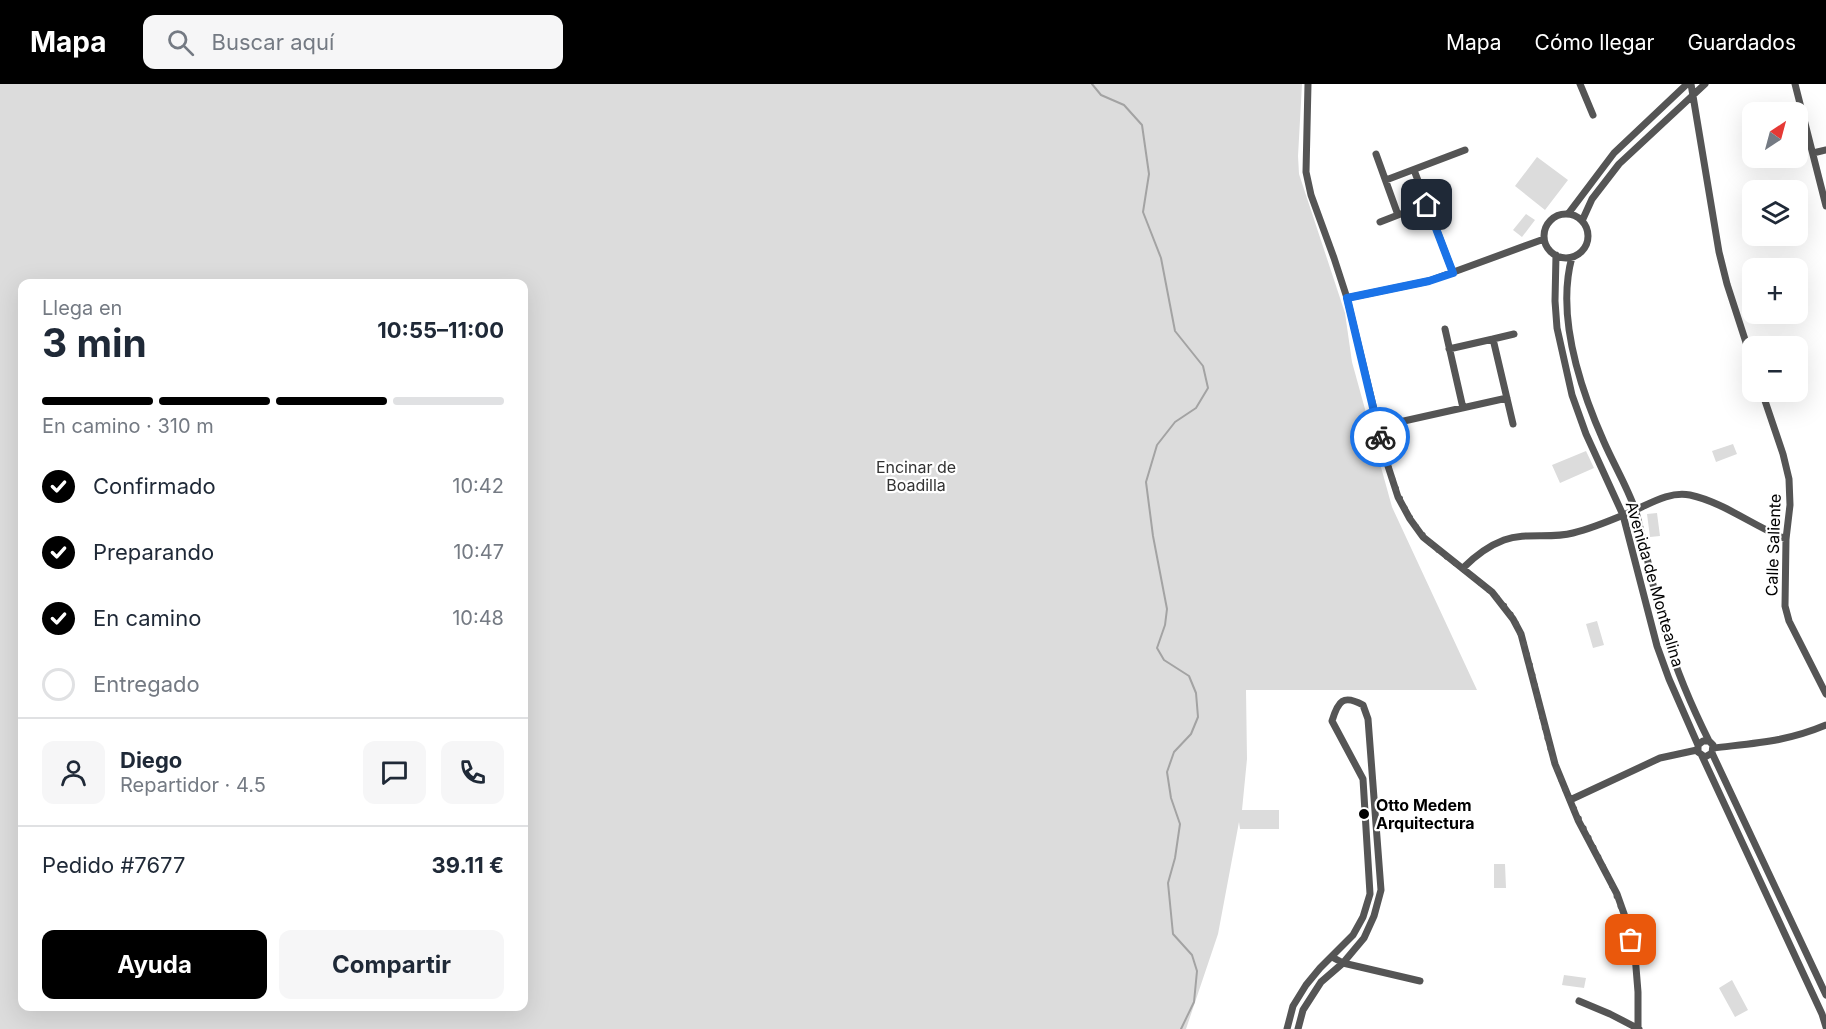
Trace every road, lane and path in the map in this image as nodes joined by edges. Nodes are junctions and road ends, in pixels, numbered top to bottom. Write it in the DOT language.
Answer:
graph roads {
  1 [pos="1308,84"];
  2 [pos="1580,84"];
  3 [pos="1689,84"];
  4 [pos="1706,84"];
  5 [pos="1795,84"];
  6 [pos="1693,94"];
  7 [pos="1593,115"];
  8 [pos="1465,150"];
  9 [pos="1826,150"];
  10 [pos="1813,153"];
  11 [pos="1376,154"];
  12 [pos="1414,170"];
  13 [pos="1386,180"];
  14 [pos="1427,205"];
  15 [pos="1826,206"];
  16 [pos="1568,214"];
  17 [pos="1398,215"];
  18 [pos="1582,221"];
  19 [pos="1380,222"];
  20 [pos="1544,239"];
  21 [pos="1556,255"];
  22 [pos="1572,257"];
  23 [pos="1453,273"];
  24 [pos="1347,298"];
  25 [pos="1445,329"];
  26 [pos="1514,334"];
  27 [pos="1744,336"];
  28 [pos="1493,339"];
  29 [pos="1449,349"];
  30 [pos="1507,398"];
  31 [pos="1765,402"];
  32 [pos="1463,408"];
  33 [pos="1513,424"];
  34 [pos="1377,428"];
  35 [pos="1635,510"];
  36 [pos="1623,514"];
  37 [pos="1786,539"];
  38 [pos="1463,568"];
  39 [pos="1826,694"];
  40 [pos="1826,725"];
  41 [pos="1697,747"];
  42 [pos="1712,747"];
  43 [pos="1702,756"];
  44 [pos="1569,800"];
  45 [pos="1332,957"];
  46 [pos="1343,963"];
  47 [pos="1420,981"];
  48 [pos="1826,995"];
  49 [pos="1579,1001"];
  50 [pos="1826,1027"];
  51 [pos="1287,1029"];
  52 [pos="1298,1029"];
  53 [pos="1639,1029"];
  1 -- 24 [label="street"];
  2 -- 7 [label="street"];
  3 -- 6 [label="street"];
  3 -- 16 [label="street"];
  4 -- 6 [label="street"];
  5 -- 10 [label="street"];
  6 -- 18 [label="street"];
  6 -- 27 [label="street"];
  8 -- 12 [label="street"];
  9 -- 10 [label="street"];
  10 -- 15 [label="street"];
  11 -- 13 [label="street"];
  12 -- 13 [label="street"];
  12 -- 14 [label="street"];
  13 -- 17 [label="street"];
  14 -- 17 [label="street"];
  14 -- 23 [label="street"];
  16 -- 18 [label="street"];
  16 -- 20 [label="street"];
  17 -- 19 [label="street"];
  18 -- 22 [label="street"];
  20 -- 21 [label="street"];
  20 -- 23 [label="street"];
  21 -- 22 [label="street"];
  21 -- 36 [label="street, Avenida de Montealina"];
  22 -- 35 [label="street, Avenida de Montealina"];
  23 -- 24 [label="street"];
  24 -- 34 [label="street"];
  25 -- 29 [label="street"];
  26 -- 28 [label="street"];
  28 -- 29 [label="street"];
  28 -- 30 [label="street"];
  29 -- 32 [label="street"];
  30 -- 32 [label="street"];
  30 -- 33 [label="street"];
  31 -- 37 [label="street, Calle Saliente"];
  32 -- 34 [label="street"];
  34 -- 38 [label="street"];
  35 -- 36 [label="street"];
  35 -- 37 [label="street"];
  35 -- 42 [label="street, Avenida de Montealina"];
  36 -- 38 [label="street"];
  36 -- 41 [label="street, Avenida de Montealina"];
  37 -- 39 [label="street, Calle Saliente"];
  38 -- 44 [label="street"];
  40 -- 42 [label="street"];
  41 -- 42 [label="street"];
  41 -- 43 [label="street, Avenida de Montealina"];
  41 -- 44 [label="street"];
  42 -- 43 [label="street"];
  42 -- 48 [label="street, Avenida de Montealina"];
  43 -- 50 [label="street"];
  44 -- 53 [label="street"];
  45 -- 46 [label="street"];
  45 -- 46 [label="street"];
  45 -- 51 [label="street"];
  46 -- 47 [label="street"];
  46 -- 52 [label="street"];
  49 -- 53 [label="street"];
}
